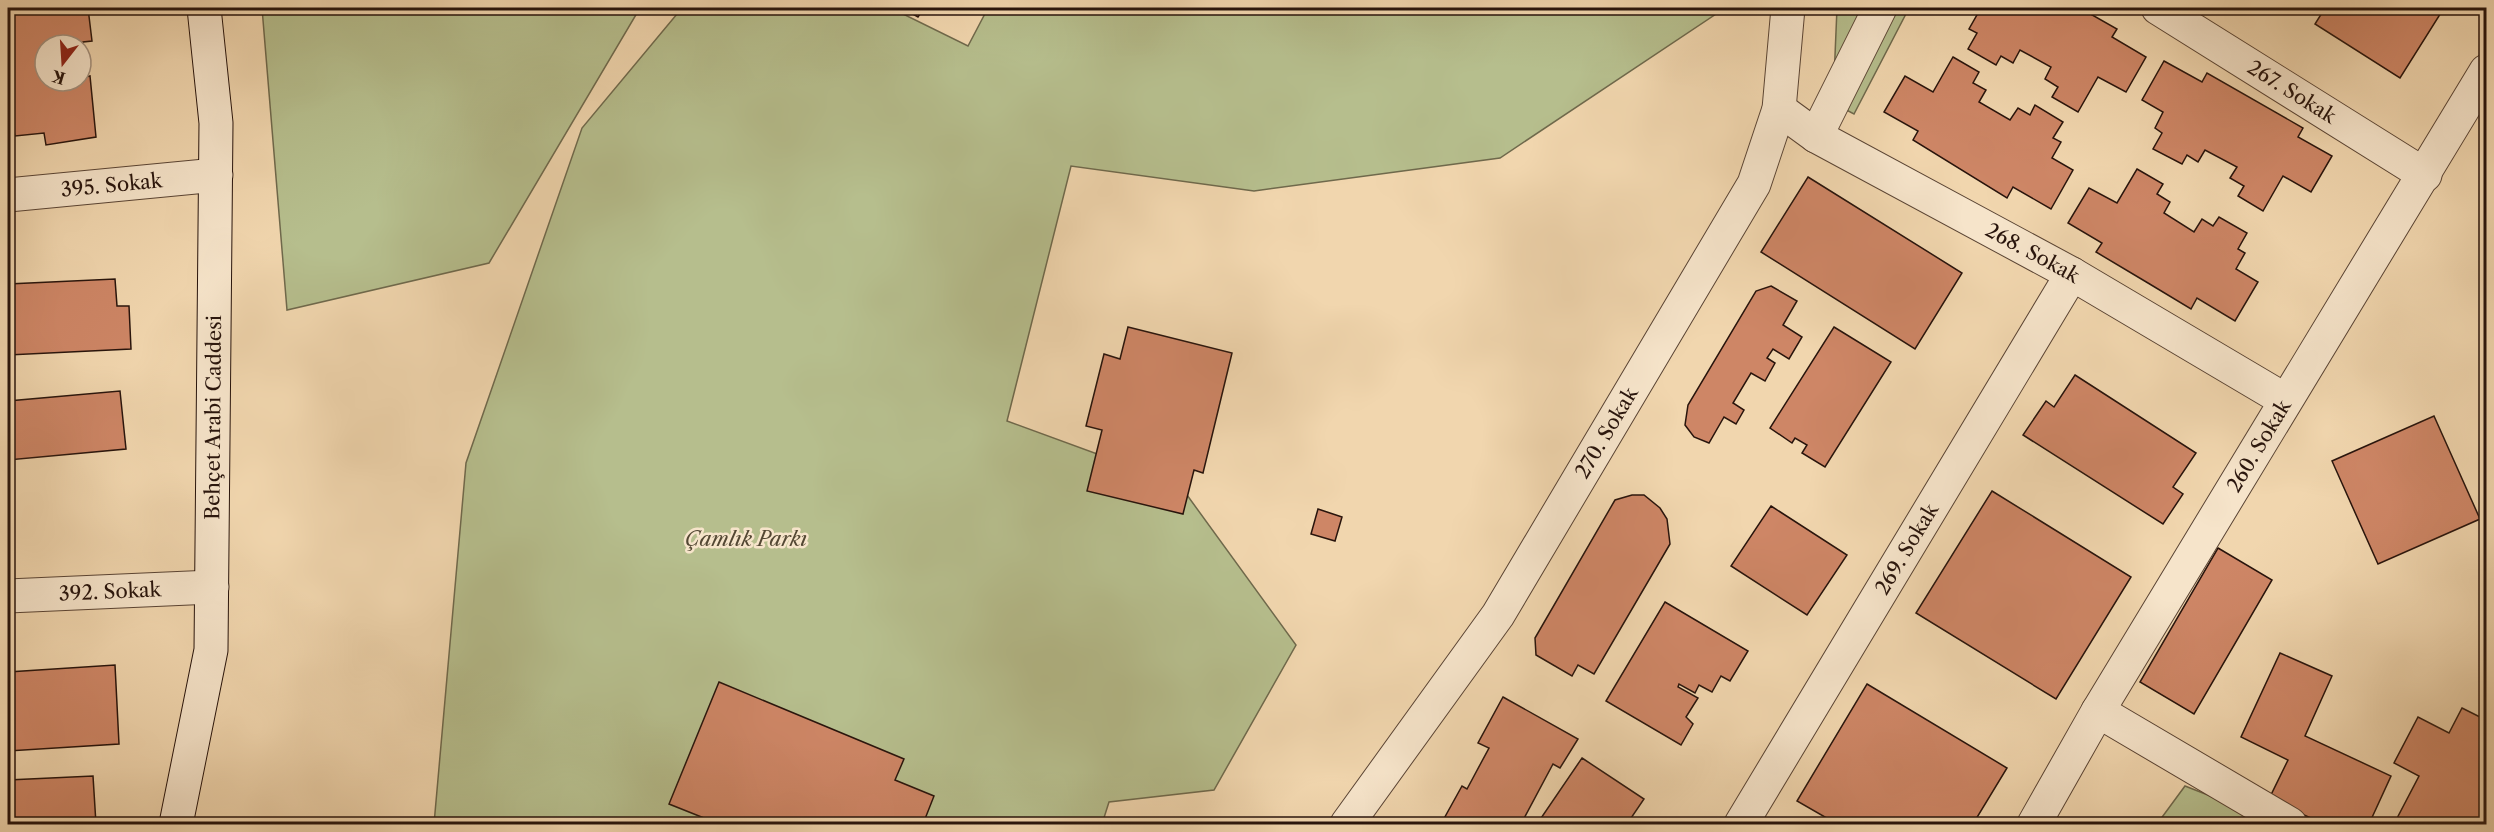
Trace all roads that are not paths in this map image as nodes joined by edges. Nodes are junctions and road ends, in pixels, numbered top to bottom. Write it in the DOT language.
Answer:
graph roads {
  1 [pos="204,8"];
  2 [pos="1788,8"];
  3 [pos="1880,8"];
  4 [pos="2158,8"];
  5 [pos="2487,71"];
  6 [pos="1779,110"];
  7 [pos="1816,135"];
  8 [pos="216,175"];
  9 [pos="2425,175"];
  10 [pos="8,195"];
  11 [pos="2072,274"];
  12 [pos="2285,400"];
  13 [pos="212,587"];
  14 [pos="8,596"];
  15 [pos="2098,711"];
  16 [pos="176,825"];
  17 [pos="1347,825"];
  18 [pos="1740,825"];
  19 [pos="2034,825"];
  20 [pos="2290,825"];
  1 -- 8 [label="street, Behçet Arabi Caddesi"];
  2 -- 6 [label="street, 270. Sokak"];
  3 -- 7 [label="street"];
  4 -- 9 [label="street, 267. Sokak"];
  5 -- 9 [label="street, 260. Sokak"];
  6 -- 7 [label="street, 268. Sokak"];
  6 -- 17 [label="street, 270. Sokak"];
  7 -- 11 [label="street, 268. Sokak"];
  8 -- 10 [label="street, 395. Sokak"];
  8 -- 13 [label="street, Behçet Arabi Caddesi"];
  9 -- 12 [label="street, 260. Sokak"];
  11 -- 12 [label="street, 268. Sokak"];
  11 -- 18 [label="street, 269. Sokak"];
  12 -- 15 [label="street, 260. Sokak"];
  13 -- 14 [label="street, 392. Sokak"];
  13 -- 16 [label="street, Behçet Arabi Caddesi"];
  15 -- 19 [label="street, 260. Sokak"];
  15 -- 20 [label="street"];
}
